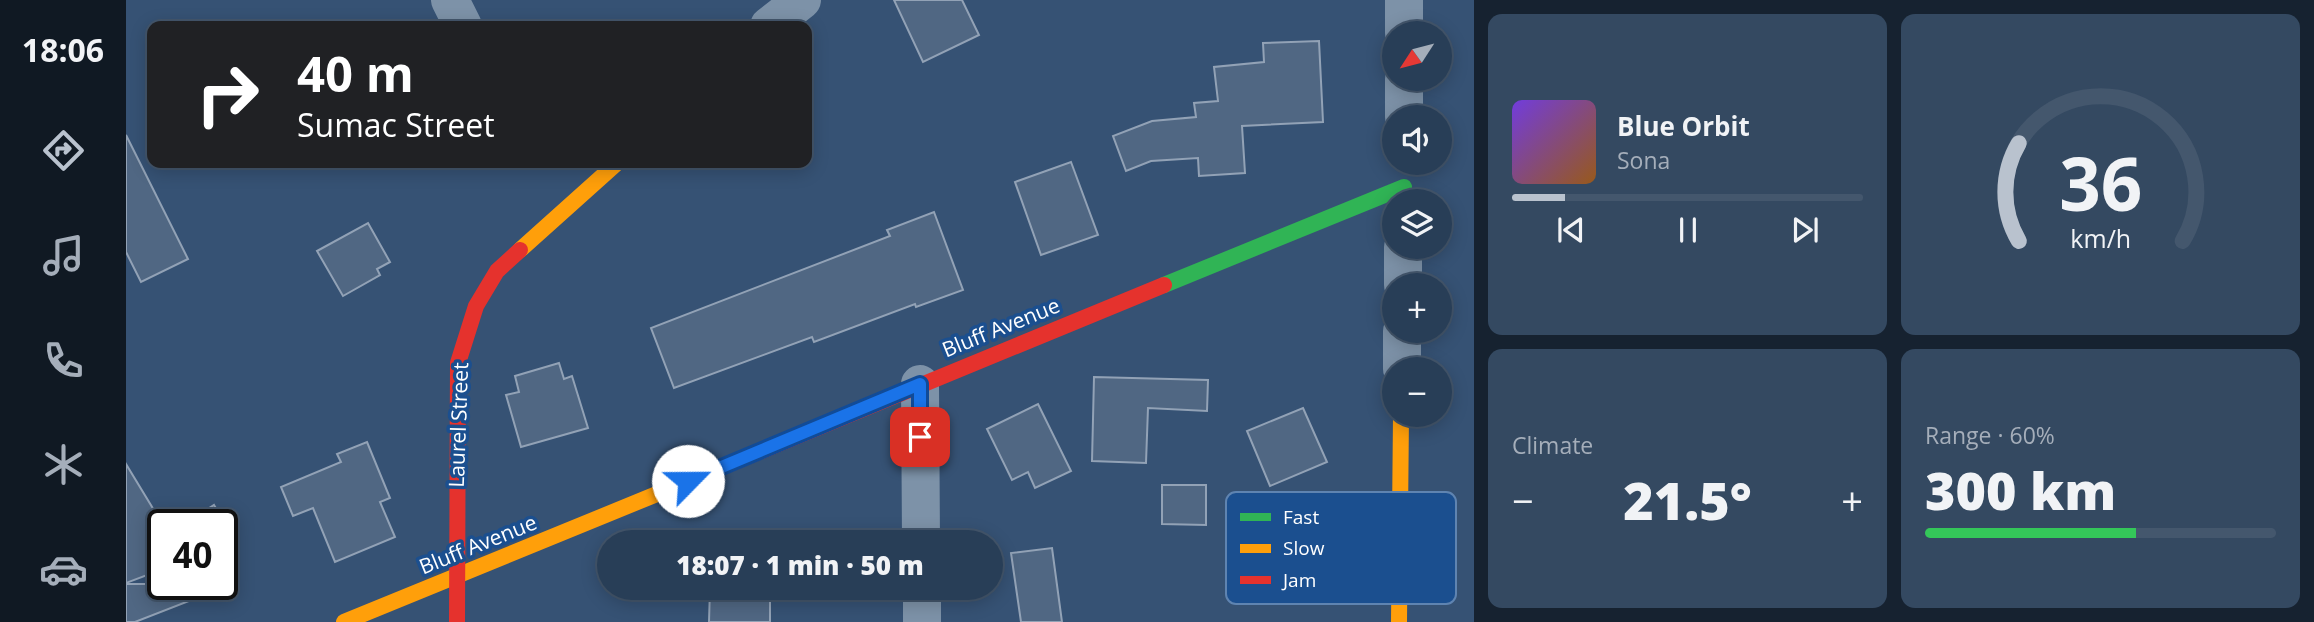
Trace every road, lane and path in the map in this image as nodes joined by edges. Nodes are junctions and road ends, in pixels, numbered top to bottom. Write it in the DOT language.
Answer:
graph roads {
  1 [pos="450,0"];
  2 [pos="802,0"];
  3 [pos="1404,0"];
  4 [pos="460,21"];
  5 [pos="775,21"];
  6 [pos="1404,21"];
  7 [pos="611,168"];
  8 [pos="1404,184"];
  9 [pos="920,384"];
  10 [pos="1401,427"];
  11 [pos="1400,492"];
  12 [pos="921,530"];
  13 [pos="457,575"];
  14 [pos="922,600"];
  15 [pos="1399,604"];
  16 [pos="344,622"];
  17 [pos="457,622"];
  18 [pos="922,622"];
  19 [pos="1399,622"];
  1 -- 4 [label="street"];
  2 -- 5 [label="street"];
  3 -- 6 [label="street"];
  7 -- 13 [label="street, Laurel Street"];
  8 -- 9 [label="street, Bluff Avenue"];
  9 -- 12 [label="street"];
  9 -- 13 [label="street, Bluff Avenue"];
  10 -- 11 [label="street"];
  13 -- 16 [label="street, Bluff Avenue"];
  13 -- 17 [label="street, Laurel Street"];
  14 -- 18 [label="street"];
  15 -- 19 [label="street"];
}
